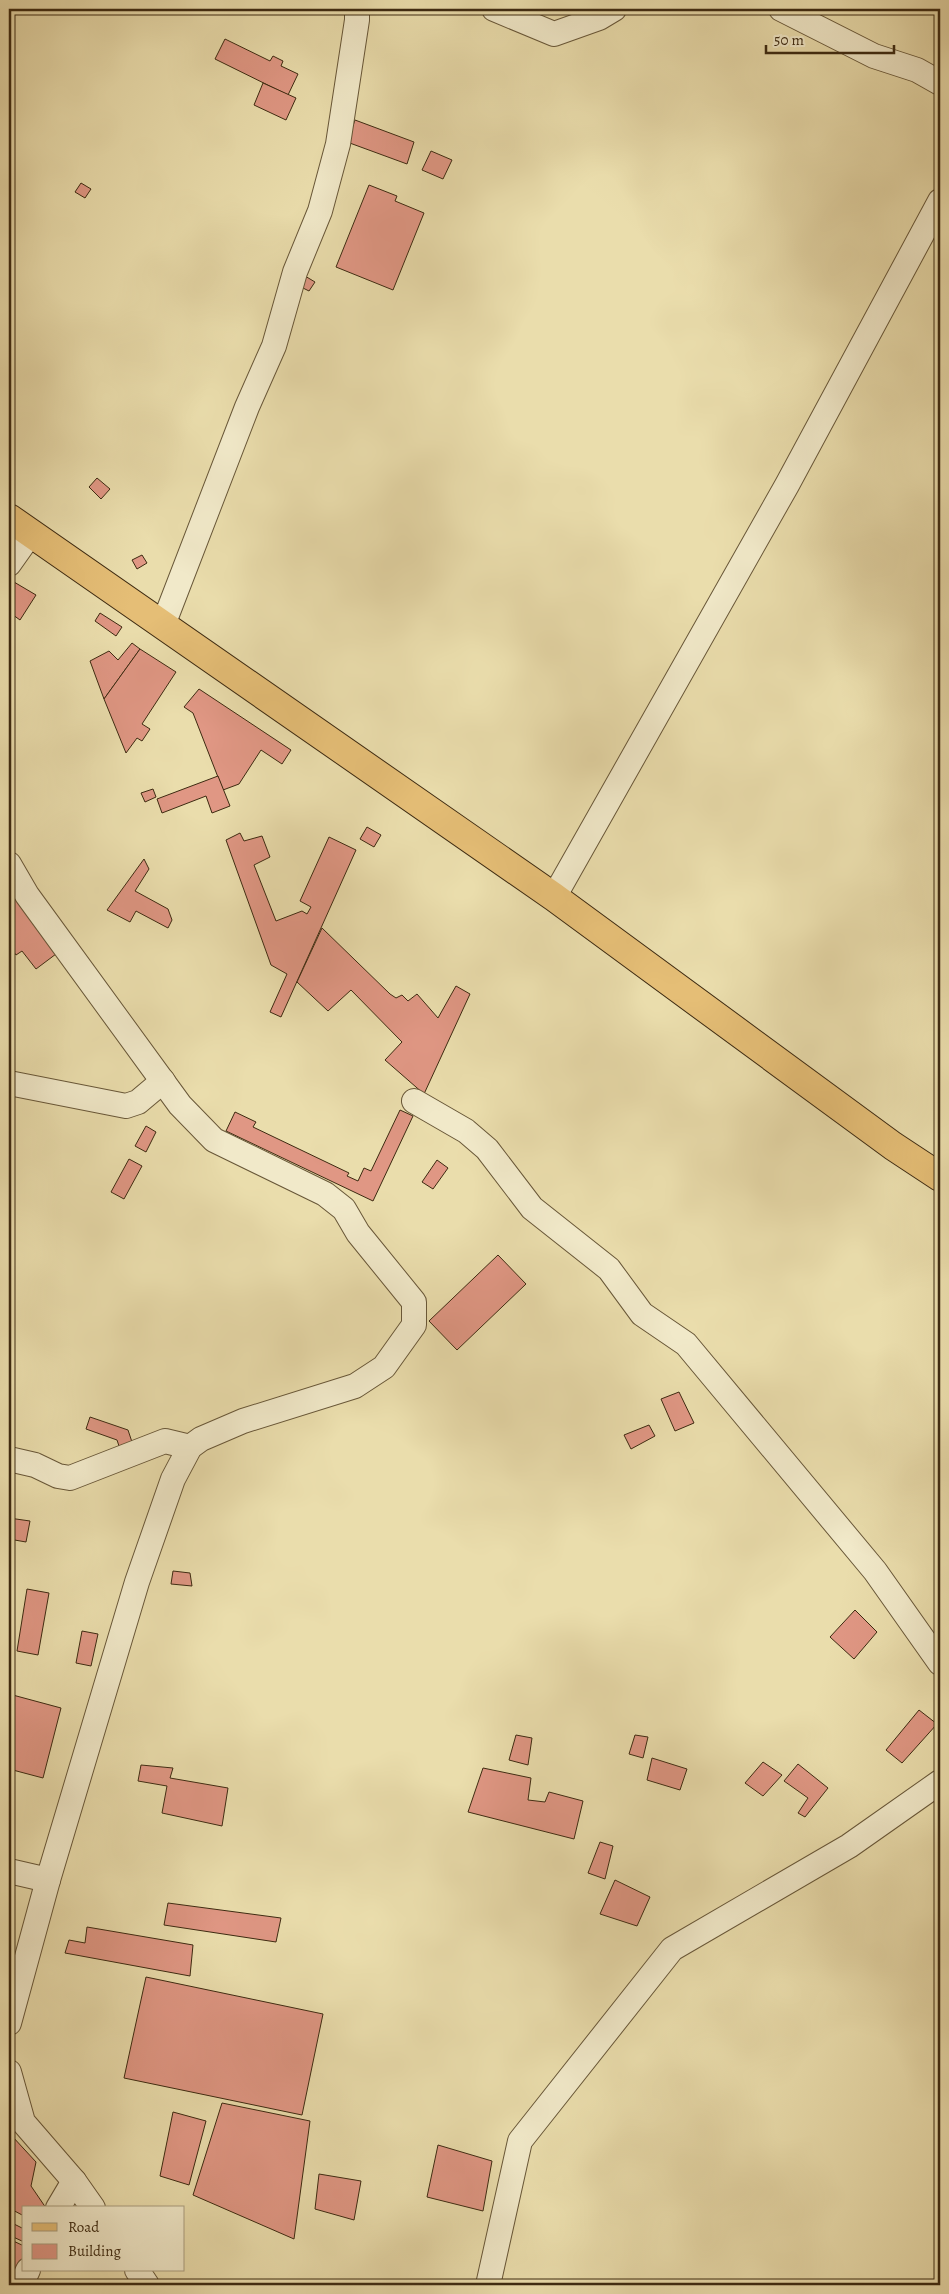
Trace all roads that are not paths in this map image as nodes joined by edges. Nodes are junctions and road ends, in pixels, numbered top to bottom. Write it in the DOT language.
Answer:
graph roads {
  1 [pos="357,9"];
  2 [pos="494,9"];
  3 [pos="614,9"];
  4 [pos="781,9"];
  5 [pos="940,83"];
  6 [pos="940,201"];
  7 [pos="9,518"];
  8 [pos="31,533"];
  9 [pos="9,564"];
  10 [pos="163,625"];
  11 [pos="9,864"];
  12 [pos="554,897"];
  13 [pos="163,1081"];
  14 [pos="9,1083"];
  15 [pos="414,1100"];
  16 [pos="940,1176"];
  17 [pos="190,1447"];
  18 [pos="9,1459"];
  19 [pos="938,1653"];
  20 [pos="940,1782"];
  21 [pos="9,1871"];
  22 [pos="48,1880"];
  23 [pos="9,2023"];
  24 [pos="9,2072"];
  25 [pos="74,2181"];
  26 [pos="59,2206"];
  27 [pos="92,2206"];
  28 [pos="27,2272"];
  29 [pos="137,2272"];
  30 [pos="22,2285"];
  31 [pos="147,2285"];
  32 [pos="488,2285"];
  1 -- 10 [label="street"];
  2 -- 3 [label="street"];
  4 -- 5 [label="street"];
  6 -- 12 [label="street"];
  7 -- 8 [label="main road"];
  8 -- 9 [label="street"];
  8 -- 10 [label="main road"];
  10 -- 12 [label="main road"];
  11 -- 13 [label="street"];
  12 -- 16 [label="main road"];
  13 -- 14 [label="street"];
  13 -- 17 [label="street"];
  15 -- 19 [label="street"];
  17 -- 18 [label="street"];
  17 -- 22 [label="street"];
  20 -- 32 [label="street"];
  21 -- 22 [label="street"];
  22 -- 23 [label="street"];
  24 -- 25 [label="street"];
  25 -- 26 [label="street"];
  25 -- 27 [label="street"];
  28 -- 30 [label="street"];
  29 -- 31 [label="street"];
}
